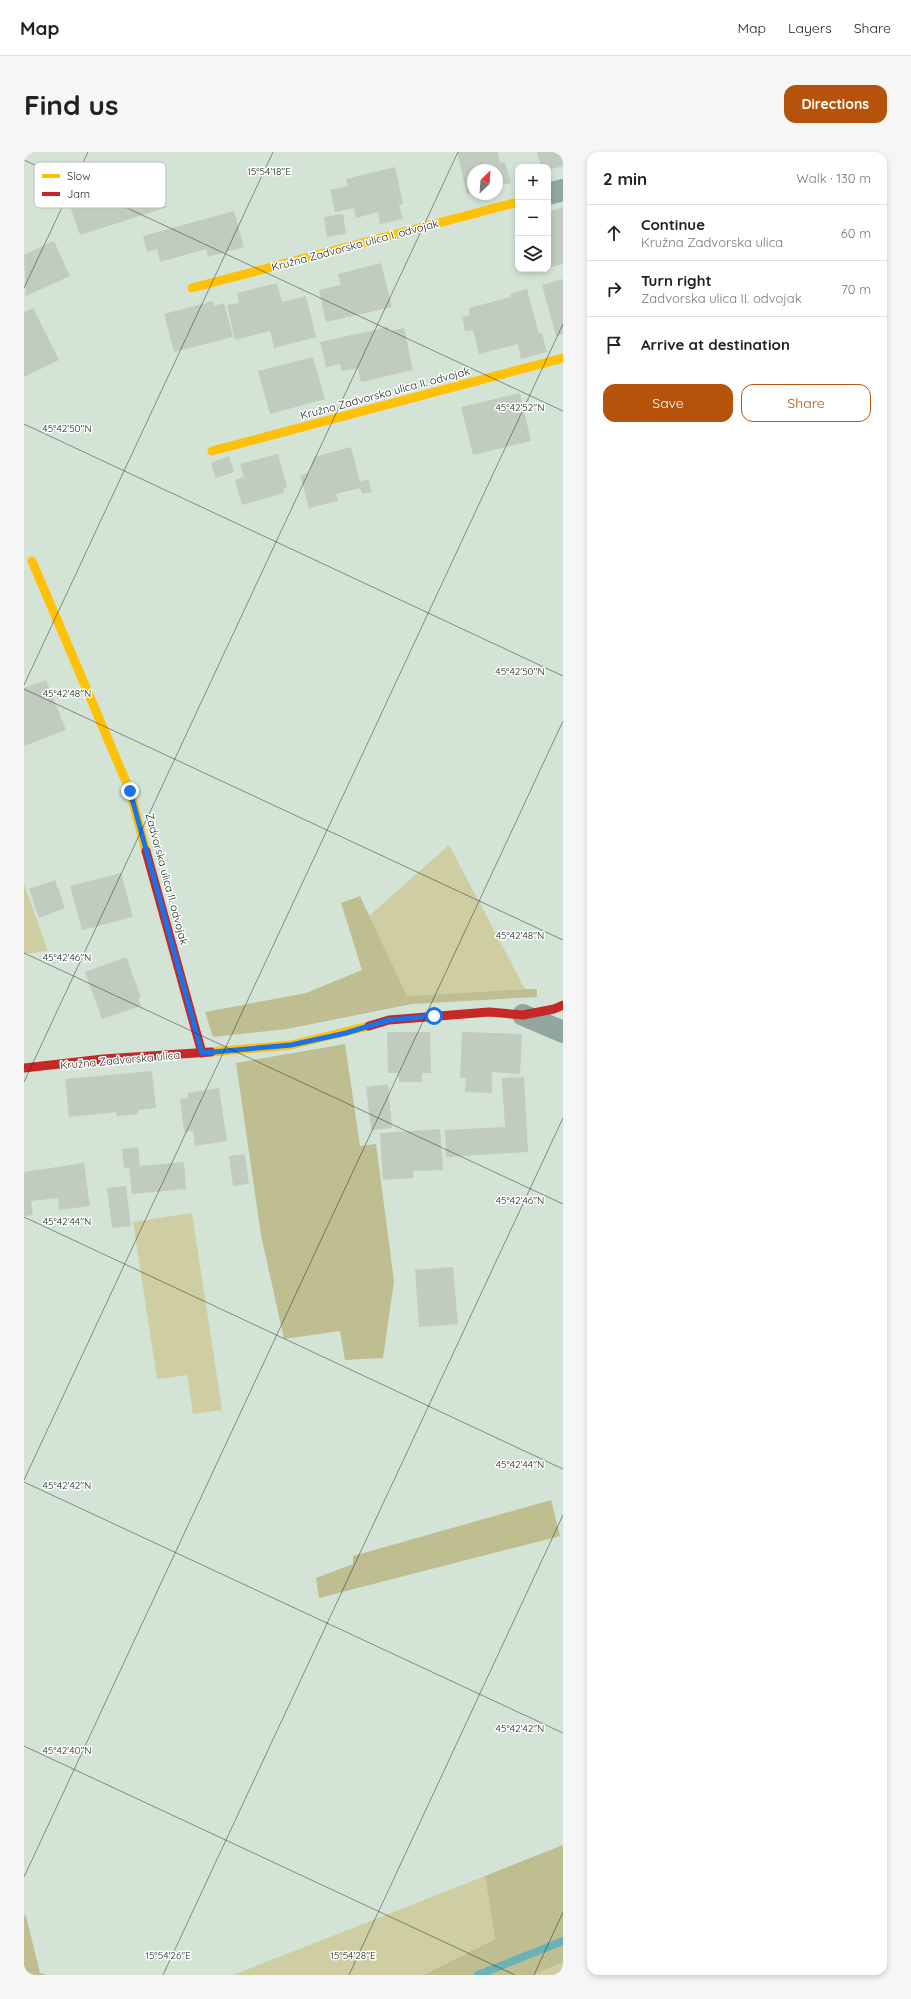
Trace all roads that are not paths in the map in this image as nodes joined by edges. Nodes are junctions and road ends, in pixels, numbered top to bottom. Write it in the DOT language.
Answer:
graph roads {
  1 [pos="563,190"];
  2 [pos="551,193"];
  3 [pos="515,203"];
  4 [pos="192,288"];
  5 [pos="563,358"];
  6 [pos="212,451"];
  7 [pos="32,560"];
  8 [pos="563,1005"];
  9 [pos="523,1015"];
  10 [pos="563,1032"];
  11 [pos="202,1053"];
  12 [pos="24,1068"];
  1 -- 2 [label="street"];
  3 -- 4 [label="street, Kružna Zadvorska ulica I. odvojak"];
  5 -- 6 [label="street, Kružna Zadvorska ulica II. odvojak"];
  7 -- 11 [label="street, Zadvorska ulica II. odvojak"];
  8 -- 9 [label="street, Kružna Zadvorska ulica"];
  9 -- 10 [label="street, Kružna Zadvorska ulica"];
  9 -- 11 [label="street, Kružna Zadvorska ulica"];
  11 -- 12 [label="street, Kružna Zadvorska ulica"];
}
